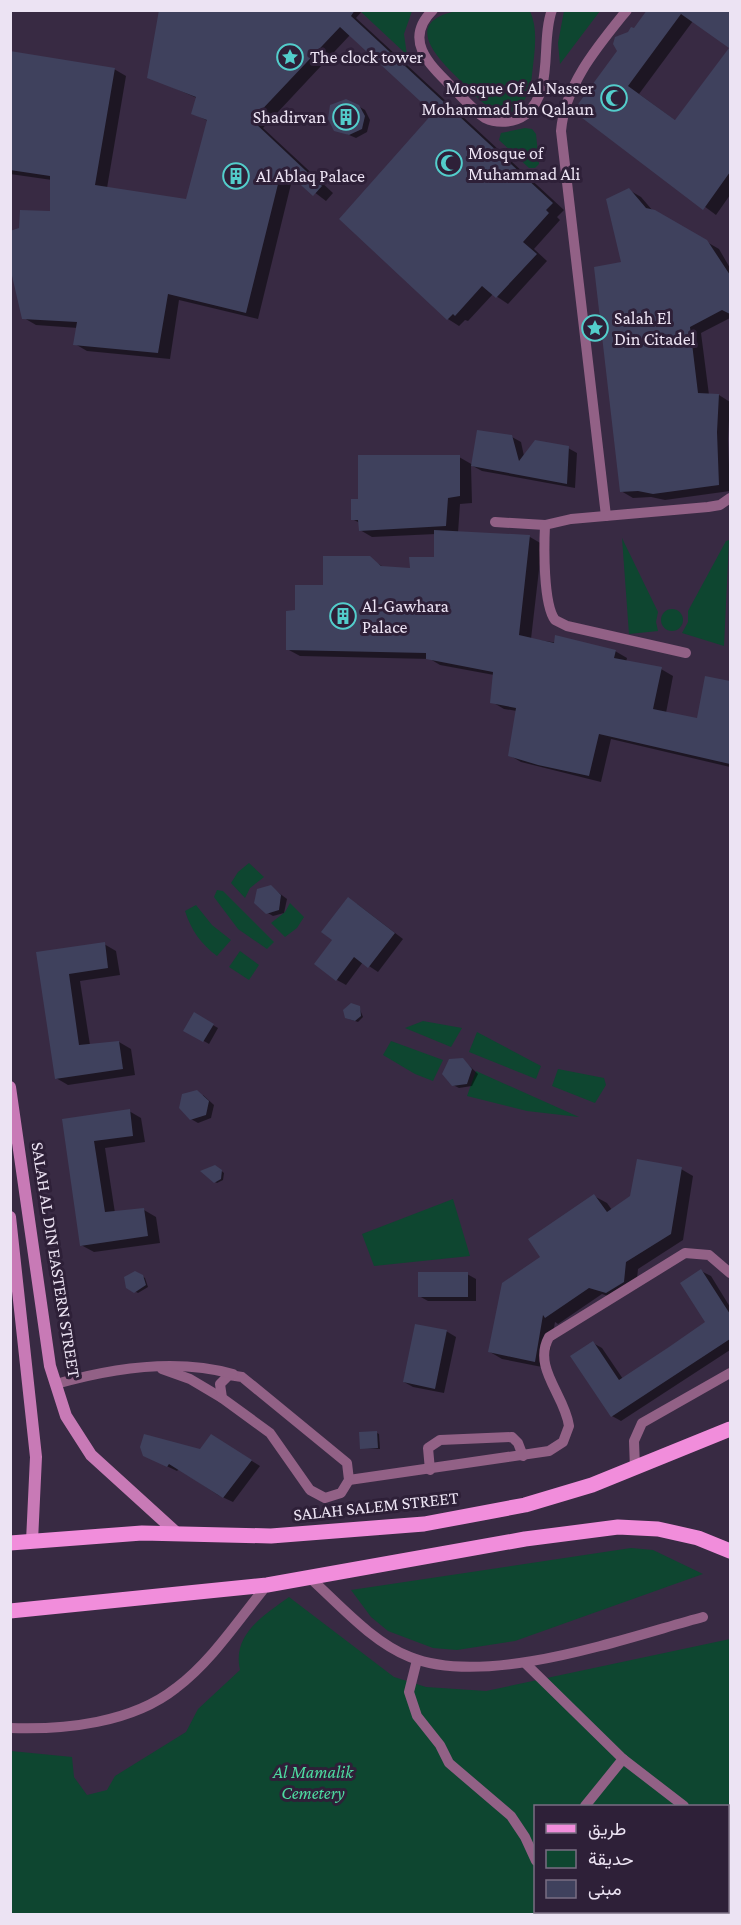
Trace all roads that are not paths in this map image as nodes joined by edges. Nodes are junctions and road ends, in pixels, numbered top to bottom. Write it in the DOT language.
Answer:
graph roads {
  1 [pos="433,10"];
  2 [pos="541,10"];
  3 [pos="552,10"];
  4 [pos="627,10"];
  5 [pos="547,27"];
  6 [pos="730,498"];
  7 [pos="606,516"];
  8 [pos="495,522"];
  9 [pos="545,525"];
  10 [pos="686,653"];
  11 [pos="10,1088"];
  12 [pos="10,1217"];
  13 [pos="730,1274"];
  14 [pos="156,1367"];
  15 [pos="730,1373"];
  16 [pos="233,1374"];
  17 [pos="56,1384"];
  18 [pos="222,1398"];
  19 [pos="730,1429"];
  20 [pos="523,1456"];
  21 [pos="635,1469"];
  22 [pos="430,1470"];
  23 [pos="350,1479"];
  24 [pos="179,1535"];
  25 [pos="32,1541"];
  26 [pos="10,1543"];
  27 [pos="730,1551"];
  28 [pos="310,1578"];
  29 [pos="267,1585"];
  30 [pos="10,1611"];
  31 [pos="703,1617"];
  32 [pos="417,1660"];
  33 [pos="525,1663"];
  34 [pos="10,1728"];
  35 [pos="623,1759"];
  36 [pos="586,1805"];
  37 [pos="683,1805"];
  38 [pos="534,1857"];
  1 -- 5 [label="lane"];
  2 -- 5 [label="lane"];
  3 -- 5 [label="lane"];
  4 -- 7 [label="lane"];
  6 -- 7 [label="lane"];
  7 -- 9 [label="lane"];
  8 -- 9 [label="lane"];
  9 -- 10 [label="lane"];
  11 -- 17 [label="main road, SALAH AL DIN EASTERN STREET"];
  12 -- 25 [label="main road"];
  13 -- 20 [label="lane"];
  14 -- 16 [label="lane"];
  14 -- 17 [label="lane"];
  14 -- 18 [label="lane"];
  15 -- 21 [label="lane"];
  16 -- 18 [label="lane"];
  16 -- 23 [label="lane"];
  17 -- 24 [label="main road, SALAH AL DIN EASTERN STREET"];
  18 -- 23 [label="lane"];
  19 -- 21 [label="main road, SALAH SALEM STREET"];
  20 -- 22 [label="lane"];
  20 -- 22 [label="lane"];
  21 -- 24 [label="main road, SALAH SALEM STREET"];
  22 -- 23 [label="lane"];
  24 -- 25 [label="main road, SALAH SALEM STREET"];
  25 -- 26 [label="main road, SALAH SALEM STREET"];
  27 -- 28 [label="main road"];
  28 -- 29 [label="main road"];
  28 -- 32 [label="lane"];
  29 -- 30 [label="main road"];
  29 -- 34 [label="lane"];
  31 -- 33 [label="lane"];
  32 -- 33 [label="lane"];
  32 -- 38 [label="lane"];
  33 -- 35 [label="lane"];
  35 -- 36 [label="lane"];
  35 -- 37 [label="lane"];
}
